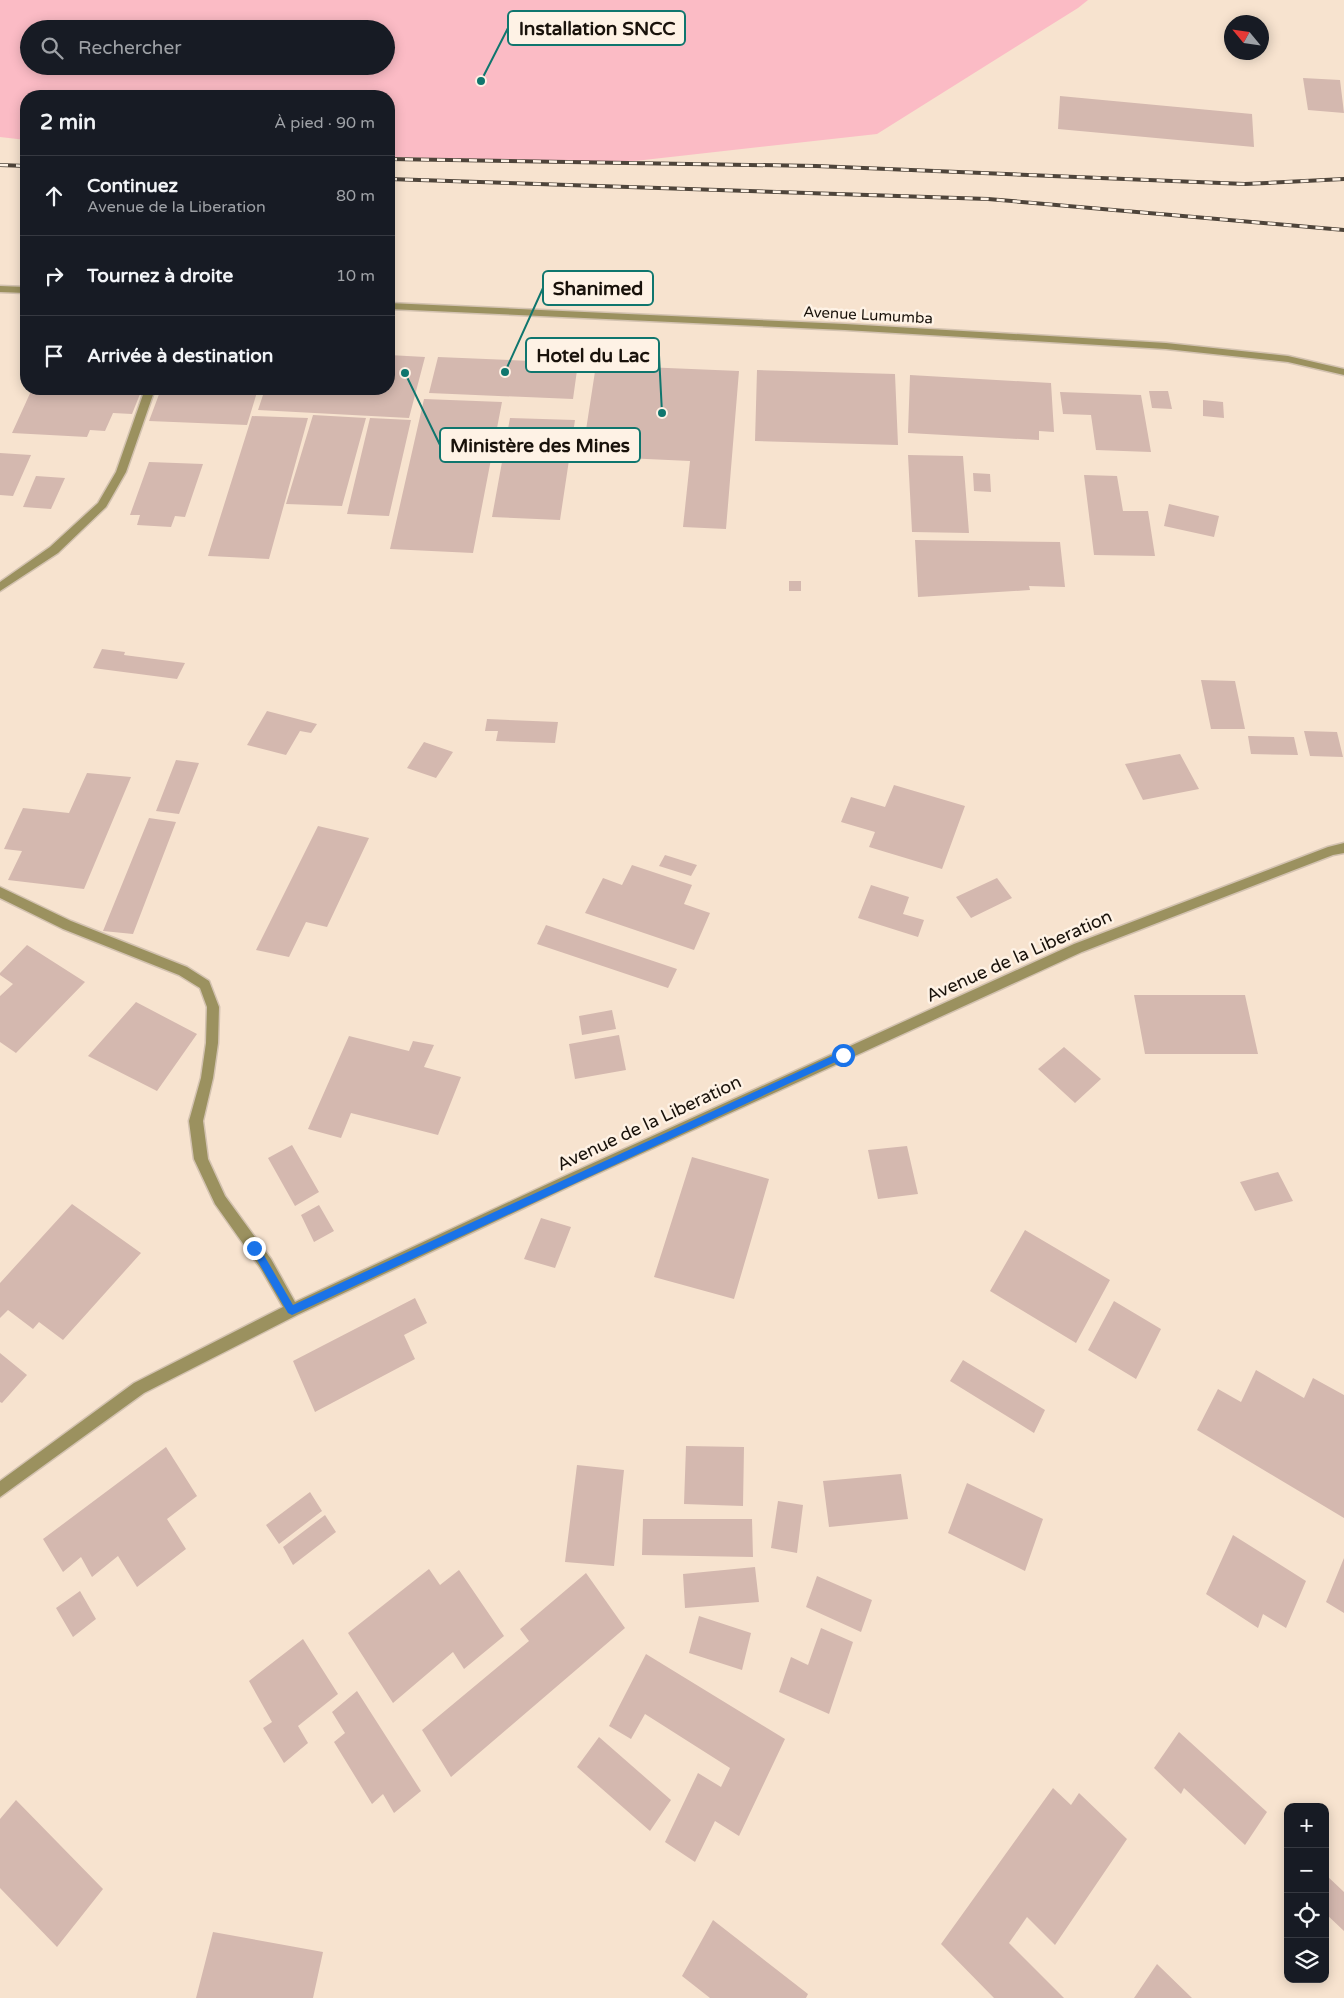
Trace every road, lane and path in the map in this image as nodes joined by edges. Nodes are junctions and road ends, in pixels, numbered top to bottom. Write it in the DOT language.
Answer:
graph roads {
  1 [pos="0,289"];
  2 [pos="20,290"];
  3 [pos="395,306"];
  4 [pos="1344,372"];
  5 [pos="148,395"];
  6 [pos="0,588"];
  7 [pos="1344,848"];
  8 [pos="0,892"];
  9 [pos="292,1310"];
  10 [pos="0,1490"];
  1 -- 2 [label="street"];
  3 -- 4 [label="street, Avenue Lumumba"];
  5 -- 6 [label="street"];
  7 -- 9 [label="street, Avenue de la Liberation"];
  8 -- 9 [label="street"];
  9 -- 10 [label="street, Avenue de la Liberation"];
}
